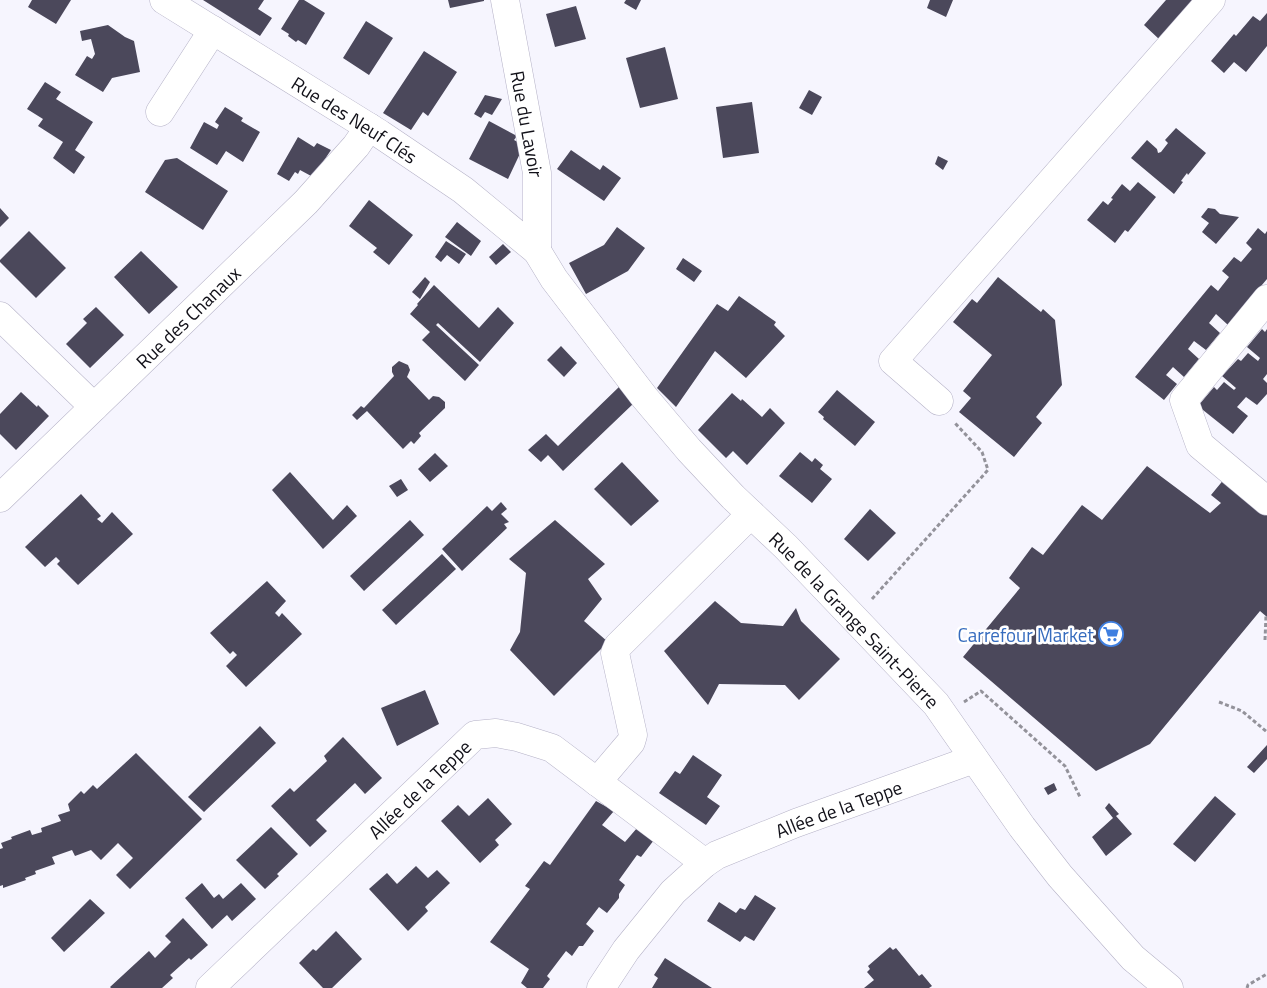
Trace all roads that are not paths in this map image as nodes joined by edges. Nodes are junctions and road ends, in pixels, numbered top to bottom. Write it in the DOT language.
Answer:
graph roads {
  1 [pos="164,0"];
  2 [pos="505,0"];
  3 [pos="1211,0"];
  4 [pos="213,30"];
  5 [pos="160,112"];
  6 [pos="369,127"];
  7 [pos="537,251"];
  8 [pos="1267,299"];
  9 [pos="0,316"];
  10 [pos="939,401"];
  11 [pos="94,407"];
  12 [pos="0,498"];
  13 [pos="1267,501"];
  14 [pos="751,514"];
  15 [pos="974,759"];
  16 [pos="596,782"];
  17 [pos="705,863"];
  18 [pos="210,988"];
  19 [pos="601,988"];
  20 [pos="1168,988"];
  1 -- 4 [label="street, Rue des Neuf Clés"];
  2 -- 7 [label="street, Rue du Lavoir"];
  3 -- 10 [label="street"];
  4 -- 5 [label="street"];
  4 -- 6 [label="street, Rue des Neuf Clés"];
  6 -- 7 [label="street, Rue des Neuf Clés"];
  6 -- 11 [label="street, Rue des Chanaux"];
  7 -- 14 [label="street, Rue de la Grange Saint-Pierre"];
  8 -- 13 [label="street"];
  9 -- 11 [label="street"];
  11 -- 12 [label="street, Rue des Chanaux"];
  14 -- 15 [label="street, Rue de la Grange Saint-Pierre"];
  14 -- 16 [label="street"];
  15 -- 17 [label="street, Allée de la Teppe"];
  15 -- 20 [label="street, Rue de la Grange Saint-Pierre"];
  16 -- 17 [label="street, Allée de la Teppe"];
  16 -- 18 [label="street, Allée de la Teppe"];
  17 -- 19 [label="street, Allée de la Teppe"];
}
